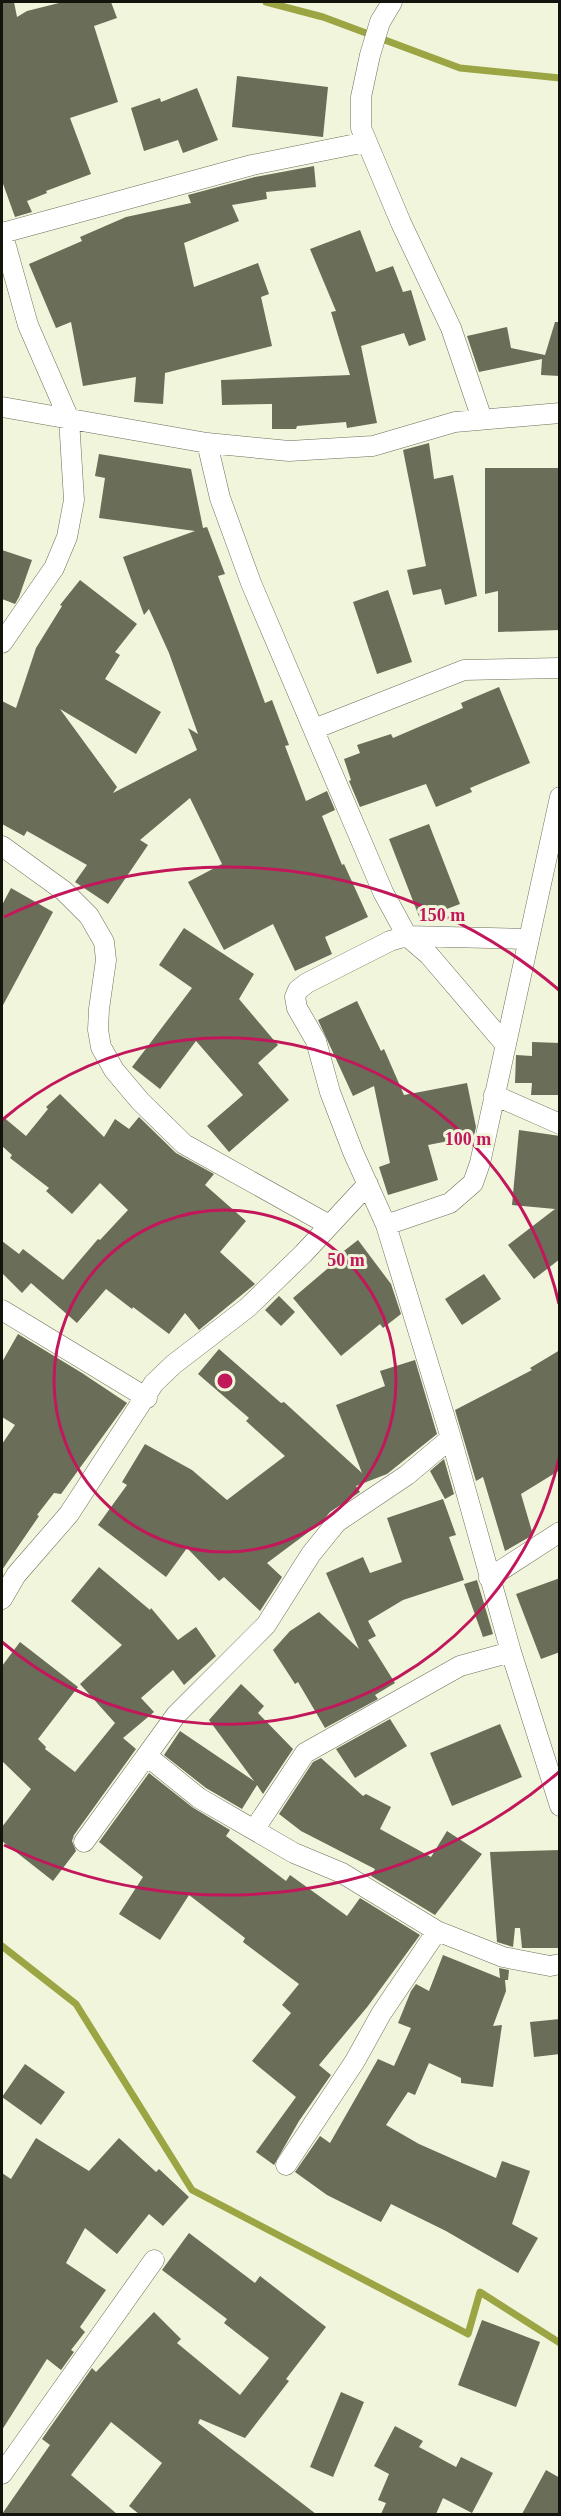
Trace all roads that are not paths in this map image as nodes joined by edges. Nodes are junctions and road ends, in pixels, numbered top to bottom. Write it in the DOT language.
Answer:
graph roads {
  1 [pos="392,2"];
  2 [pos="366,142"];
  3 [pos="2,232"];
  4 [pos="2,407"];
  5 [pos="560,412"];
  6 [pos="69,419"];
  7 [pos="482,419"];
  8 [pos="207,443"];
  9 [pos="2,643"];
  10 [pos="560,668"];
  11 [pos="314,729"];
  12 [pos="560,797"];
  13 [pos="2,846"];
  14 [pos="407,936"];
  15 [pos="527,939"];
  16 [pos="505,1044"];
  17 [pos="494,1095"];
  18 [pos="560,1124"];
  19 [pos="368,1184"];
  20 [pos="329,1225"];
  21 [pos="386,1225"];
  22 [pos="2,1310"];
  23 [pos="147,1398"];
  24 [pos="451,1438"];
  25 [pos="560,1532"];
  26 [pos="489,1578"];
  27 [pos="2,1599"];
  28 [pos="511,1652"];
  29 [pos="147,1756"];
  30 [pos="560,1806"];
  31 [pos="254,1830"];
  32 [pos="84,1842"];
  33 [pos="437,1931"];
  34 [pos="560,1964"];
  35 [pos="286,2165"];
  36 [pos="154,2260"];
  37 [pos="2,2474"];
  1 -- 2 [label="street"];
  2 -- 3 [label="street"];
  2 -- 7 [label="street"];
  3 -- 6 [label="street"];
  4 -- 6 [label="street"];
  5 -- 7 [label="street"];
  6 -- 8 [label="street"];
  6 -- 9 [label="street"];
  7 -- 8 [label="street"];
  8 -- 11 [label="street"];
  10 -- 11 [label="street"];
  11 -- 14 [label="street"];
  12 -- 15 [label="street"];
  13 -- 20 [label="street"];
  14 -- 15 [label="street"];
  14 -- 16 [label="street"];
  14 -- 19 [label="street"];
  15 -- 16 [label="street"];
  16 -- 17 [label="street"];
  17 -- 18 [label="street"];
  17 -- 21 [label="street"];
  19 -- 20 [label="street"];
  19 -- 21 [label="street"];
  20 -- 23 [label="street"];
  21 -- 24 [label="street"];
  22 -- 23 [label="street"];
  23 -- 27 [label="street"];
  24 -- 26 [label="street"];
  24 -- 29 [label="street"];
  25 -- 26 [label="street"];
  26 -- 28 [label="street"];
  28 -- 30 [label="street"];
  28 -- 31 [label="street"];
  29 -- 31 [label="street"];
  29 -- 32 [label="street"];
  31 -- 33 [label="street"];
  33 -- 34 [label="street"];
  33 -- 35 [label="street"];
  36 -- 37 [label="street"];
}
